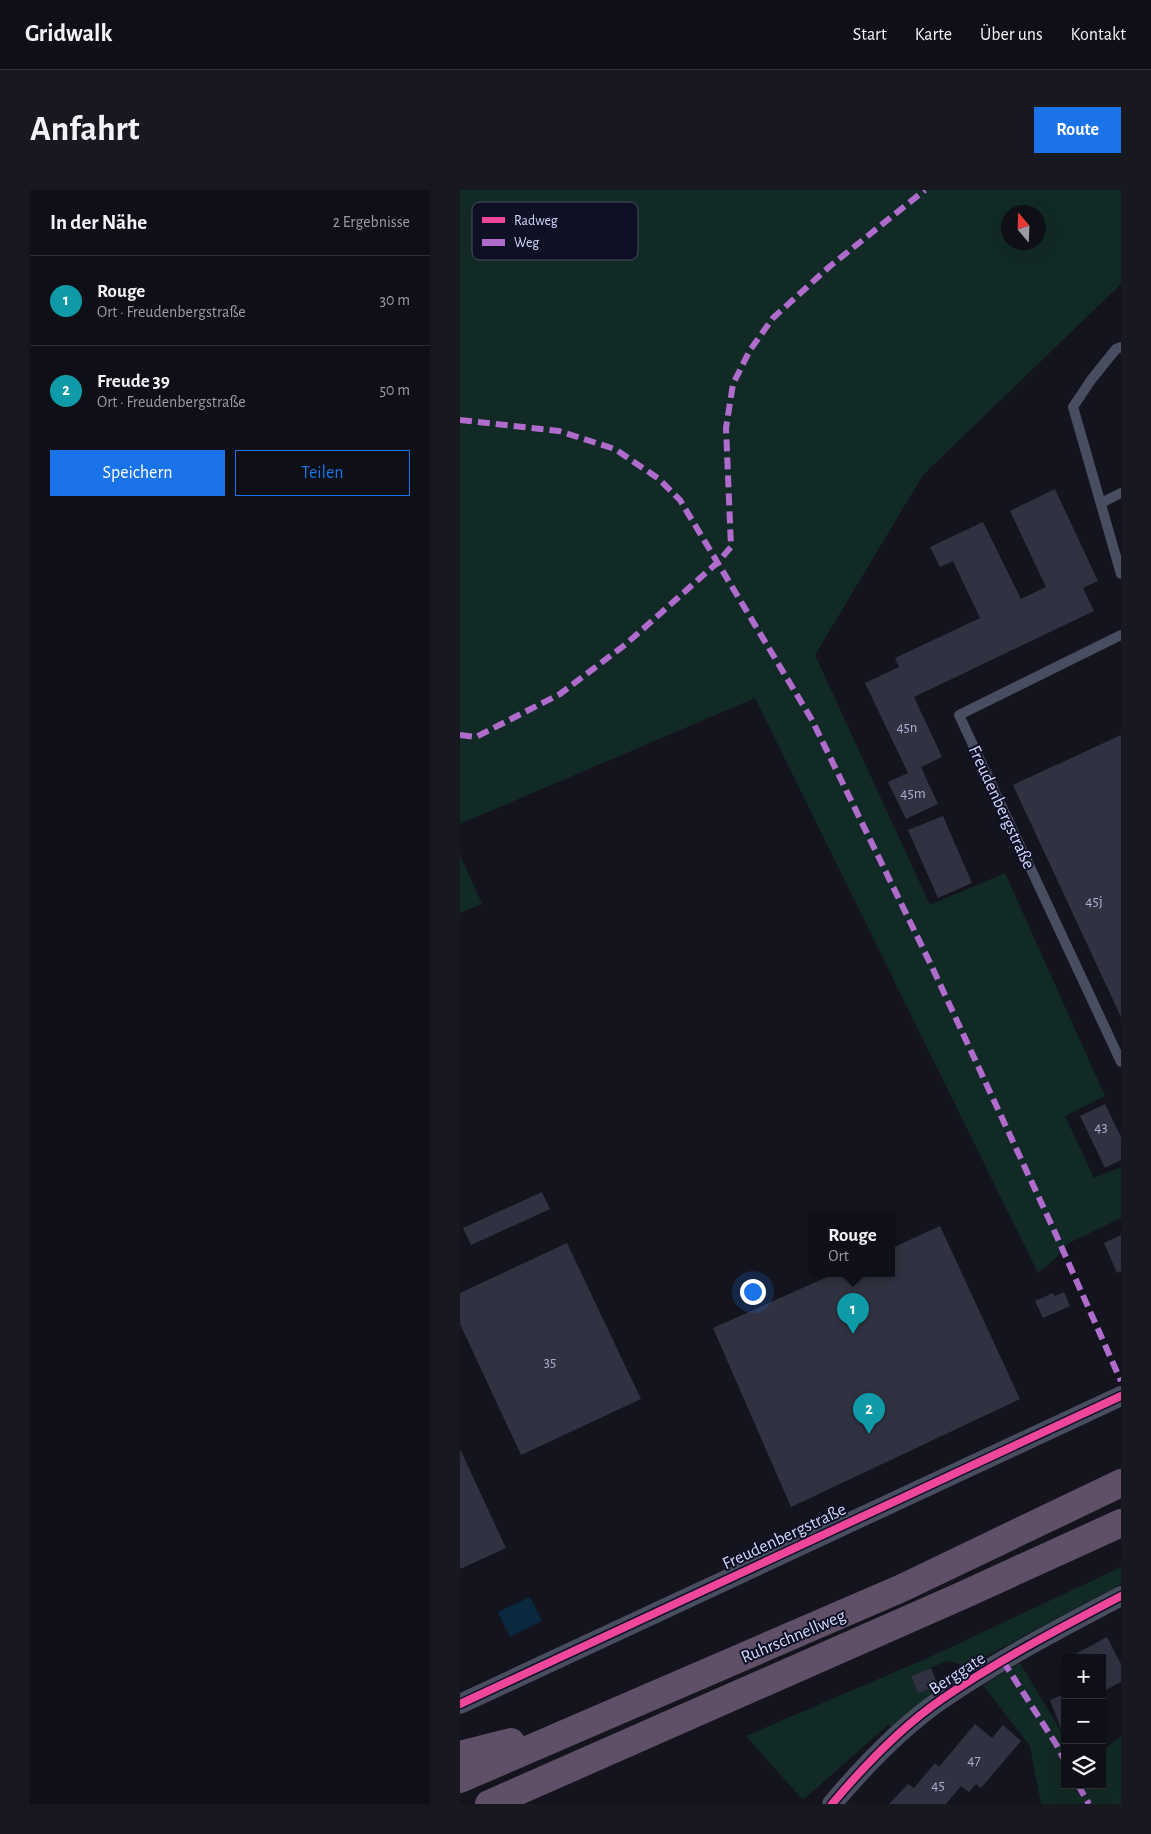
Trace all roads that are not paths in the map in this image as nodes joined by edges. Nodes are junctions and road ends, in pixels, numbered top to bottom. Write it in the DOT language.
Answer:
graph roads {
  1 [pos="1121,347"];
  2 [pos="1121,493"];
  3 [pos="1101,503"];
  4 [pos="1121,574"];
  5 [pos="1121,635"];
  6 [pos="1121,1062"];
  7 [pos="1121,1396"];
  8 [pos="1121,1483"];
  9 [pos="1121,1523"];
  10 [pos="1121,1596"];
  11 [pos="460,1704"];
  12 [pos="597,1721"];
  13 [pos="642,1738"];
  14 [pos="460,1755"];
  15 [pos="460,1778"];
  16 [pos="489,1804"];
  17 [pos="516,1804"];
  18 [pos="832,1804"];
  1 -- 3 [label="lane"];
  2 -- 3 [label="lane"];
  3 -- 4 [label="lane"];
  5 -- 6 [label="lane, Freudenbergstraße"];
  7 -- 11 [label="street, Freudenbergstraße"];
  8 -- 12 [label="highway, Ruhrschnellweg"];
  9 -- 13 [label="highway, Ruhrschnellweg"];
  10 -- 18 [label="street, Berggate"];
  12 -- 14 [label="highway"];
  12 -- 15 [label="highway, Ruhrschnellweg"];
  13 -- 16 [label="highway, Ruhrschnellweg"];
  13 -- 17 [label="highway"];
}
